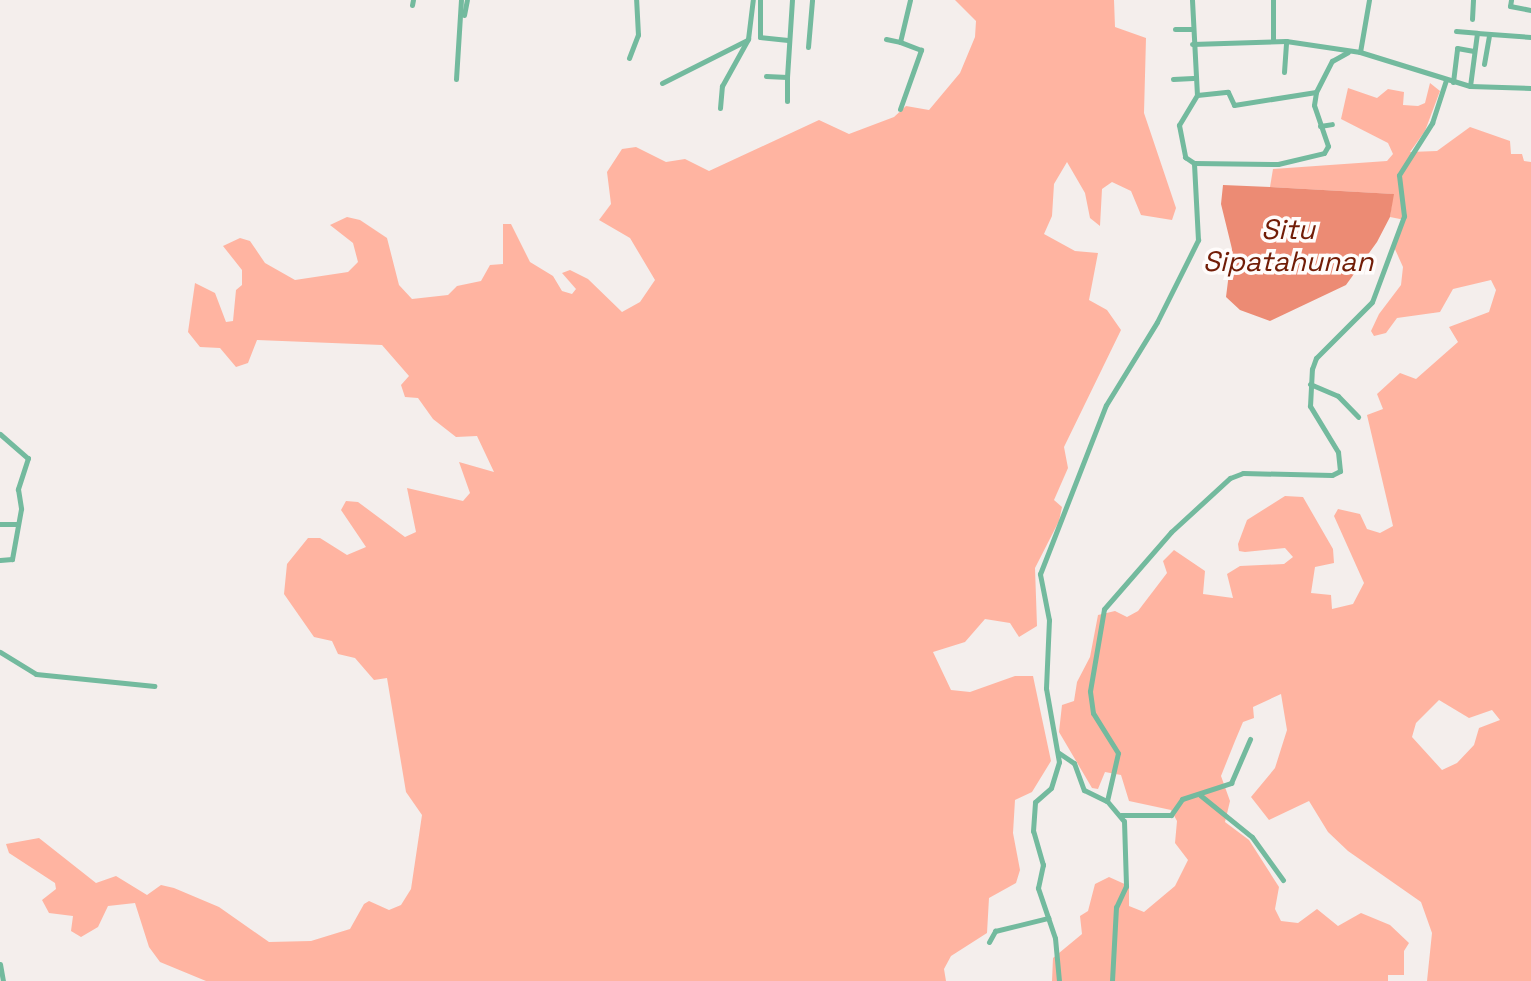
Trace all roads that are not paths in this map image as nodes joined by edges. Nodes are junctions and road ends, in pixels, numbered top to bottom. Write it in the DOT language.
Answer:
graph roads {
  1 [pos="461,0"];
  2 [pos="467,0"];
  3 [pos="636,0"];
  4 [pos="753,0"];
  5 [pos="760,0"];
  6 [pos="792,0"];
  7 [pos="812,0"];
  8 [pos="910,0"];
  9 [pos="1192,0"];
  10 [pos="1273,0"];
  11 [pos="1369,0"];
  12 [pos="1473,0"];
  13 [pos="1511,0"];
  14 [pos="1531,10"];
  15 [pos="1472,19"];
  16 [pos="461,25"];
  17 [pos="1175,29"];
  18 [pos="1191,29"];
  19 [pos="1456,31"];
  20 [pos="1477,33"];
  21 [pos="1489,36"];
  22 [pos="1531,37"];
  23 [pos="748,39"];
  24 [pos="886,39"];
  25 [pos="788,40"];
  26 [pos="1273,41"];
  27 [pos="1286,41"];
  28 [pos="897,44"];
  29 [pos="1192,44"];
  30 [pos="808,47"];
  31 [pos="1474,51"];
  32 [pos="1348,52"];
  33 [pos="1360,52"];
  34 [pos="629,58"];
  35 [pos="1484,64"];
  36 [pos="1284,72"];
  37 [pos="766,76"];
  38 [pos="787,77"];
  39 [pos="1193,78"];
  40 [pos="456,79"];
  41 [pos="1173,79"];
  42 [pos="1450,81"];
  43 [pos="662,83"];
  44 [pos="1470,86"];
  45 [pos="1531,88"];
  46 [pos="1316,92"];
  47 [pos="1197,95"];
  48 [pos="787,101"];
  49 [pos="720,108"];
  50 [pos="900,109"];
  51 [pos="1332,124"];
  52 [pos="1320,126"];
  53 [pos="1194,163"];
  54 [pos="1310,384"];
  55 [pos="1358,417"];
  56 [pos="0,434"];
  57 [pos="0,524"];
  58 [pos="17,524"];
  59 [pos="0,560"];
  60 [pos="0,652"];
  61 [pos="154,686"];
  62 [pos="1250,739"];
  63 [pos="1059,753"];
  64 [pos="1200,795"];
  65 [pos="1107,801"];
  66 [pos="1121,815"];
  67 [pos="1283,880"];
  68 [pos="1048,918"];
  69 [pos="989,942"];
  70 [pos="0,964"];
  71 [pos="3,981"];
  72 [pos="1059,981"];
  73 [pos="1112,981"];
  1 -- 16 [label="street"];
  2 -- 16 [label="street"];
  3 -- 34 [label="street"];
  4 -- 23 [label="street"];
  5 -- 25 [label="street"];
  6 -- 25 [label="street"];
  7 -- 30 [label="street"];
  8 -- 28 [label="street"];
  9 -- 18 [label="street"];
  10 -- 26 [label="street"];
  11 -- 33 [label="street"];
  12 -- 15 [label="street"];
  13 -- 14 [label="street"];
  16 -- 40 [label="street"];
  17 -- 18 [label="street"];
  18 -- 29 [label="street"];
  19 -- 20 [label="street"];
  20 -- 21 [label="street"];
  20 -- 31 [label="street"];
  21 -- 22 [label="street"];
  21 -- 35 [label="street"];
  23 -- 43 [label="street"];
  23 -- 49 [label="street"];
  24 -- 28 [label="street"];
  25 -- 38 [label="street"];
  26 -- 27 [label="street"];
  26 -- 29 [label="street"];
  27 -- 32 [label="street"];
  27 -- 36 [label="street"];
  28 -- 50 [label="street"];
  29 -- 39 [label="street"];
  31 -- 42 [label="street"];
  31 -- 44 [label="street"];
  32 -- 33 [label="street"];
  32 -- 46 [label="street"];
  33 -- 42 [label="street"];
  37 -- 38 [label="street"];
  38 -- 48 [label="street"];
  39 -- 41 [label="street"];
  39 -- 47 [label="street"];
  42 -- 44 [label="street"];
  42 -- 54 [label="street"];
  44 -- 45 [label="street"];
  46 -- 47 [label="street"];
  46 -- 52 [label="street"];
  47 -- 53 [label="street"];
  51 -- 52 [label="street"];
  52 -- 53 [label="street"];
  53 -- 63 [label="street"];
  54 -- 55 [label="street"];
  54 -- 65 [label="street"];
  56 -- 58 [label="street"];
  57 -- 58 [label="street"];
  58 -- 59 [label="street"];
  60 -- 61 [label="street"];
  62 -- 64 [label="street"];
  63 -- 65 [label="street"];
  63 -- 68 [label="street"];
  64 -- 66 [label="street"];
  64 -- 67 [label="street"];
  65 -- 66 [label="street"];
  66 -- 73 [label="street"];
  68 -- 69 [label="street"];
  68 -- 72 [label="street"];
  70 -- 71 [label="street"];
}
